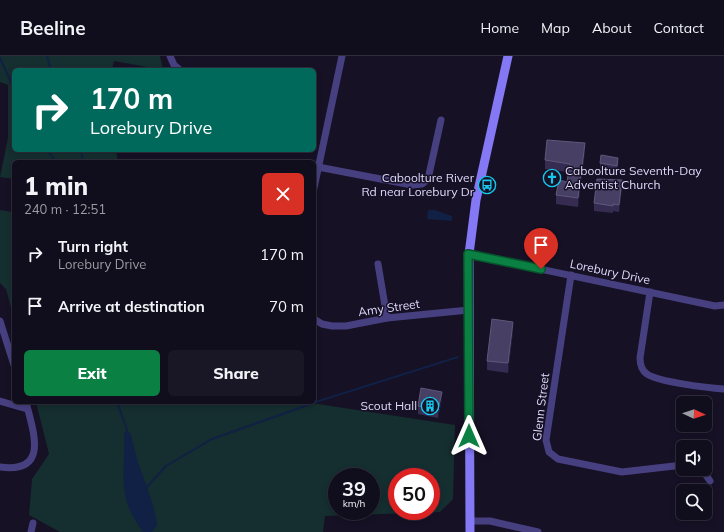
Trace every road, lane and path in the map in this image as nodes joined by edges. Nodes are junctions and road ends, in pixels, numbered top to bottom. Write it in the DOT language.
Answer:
graph roads {
  1 [pos="170,56"];
  2 [pos="342,56"];
  3 [pos="508,56"];
  4 [pos="178,68"];
  5 [pos="441,120"];
  6 [pos="318,167"];
  7 [pos="316,178"];
  8 [pos="468,254"];
  9 [pos="378,264"];
  10 [pos="571,275"];
  11 [pos="650,292"];
  12 [pos="724,305"];
  13 [pos="469,310"];
  14 [pos="387,318"];
  15 [pos="316,320"];
  16 [pos="0,321"];
  17 [pos="12,359"];
  18 [pos="724,389"];
  19 [pos="0,401"];
  20 [pos="12,403"];
  21 [pos="16,404"];
  22 [pos="26,406"];
  23 [pos="676,466"];
  24 [pos="0,467"];
  25 [pos="707,476"];
  26 [pos="710,481"];
  27 [pos="470,521"];
  28 [pos="33,523"];
  29 [pos="31,532"];
  30 [pos="470,532"];
  31 [pos="538,532"];
  1 -- 4 [label="street"];
  2 -- 6 [label="street"];
  3 -- 8 [label="main road"];
  5 -- 6 [label="street"];
  6 -- 7 [label="street"];
  8 -- 10 [label="street, Lorebury Drive"];
  8 -- 13 [label="main road"];
  9 -- 14 [label="street"];
  10 -- 11 [label="street, Lorebury Drive"];
  10 -- 23 [label="street, Glenn Street"];
  11 -- 12 [label="street, Lorebury Drive"];
  11 -- 18 [label="street"];
  13 -- 14 [label="street, Amy Street"];
  13 -- 27 [label="main road"];
  14 -- 15 [label="street, Amy Street"];
  16 -- 17 [label="street"];
  19 -- 20 [label="street"];
  21 -- 22 [label="street"];
  22 -- 24 [label="street"];
  25 -- 26 [label="street"];
  27 -- 30 [label="main road"];
  27 -- 31 [label="street"];
  28 -- 29 [label="street"];
}
